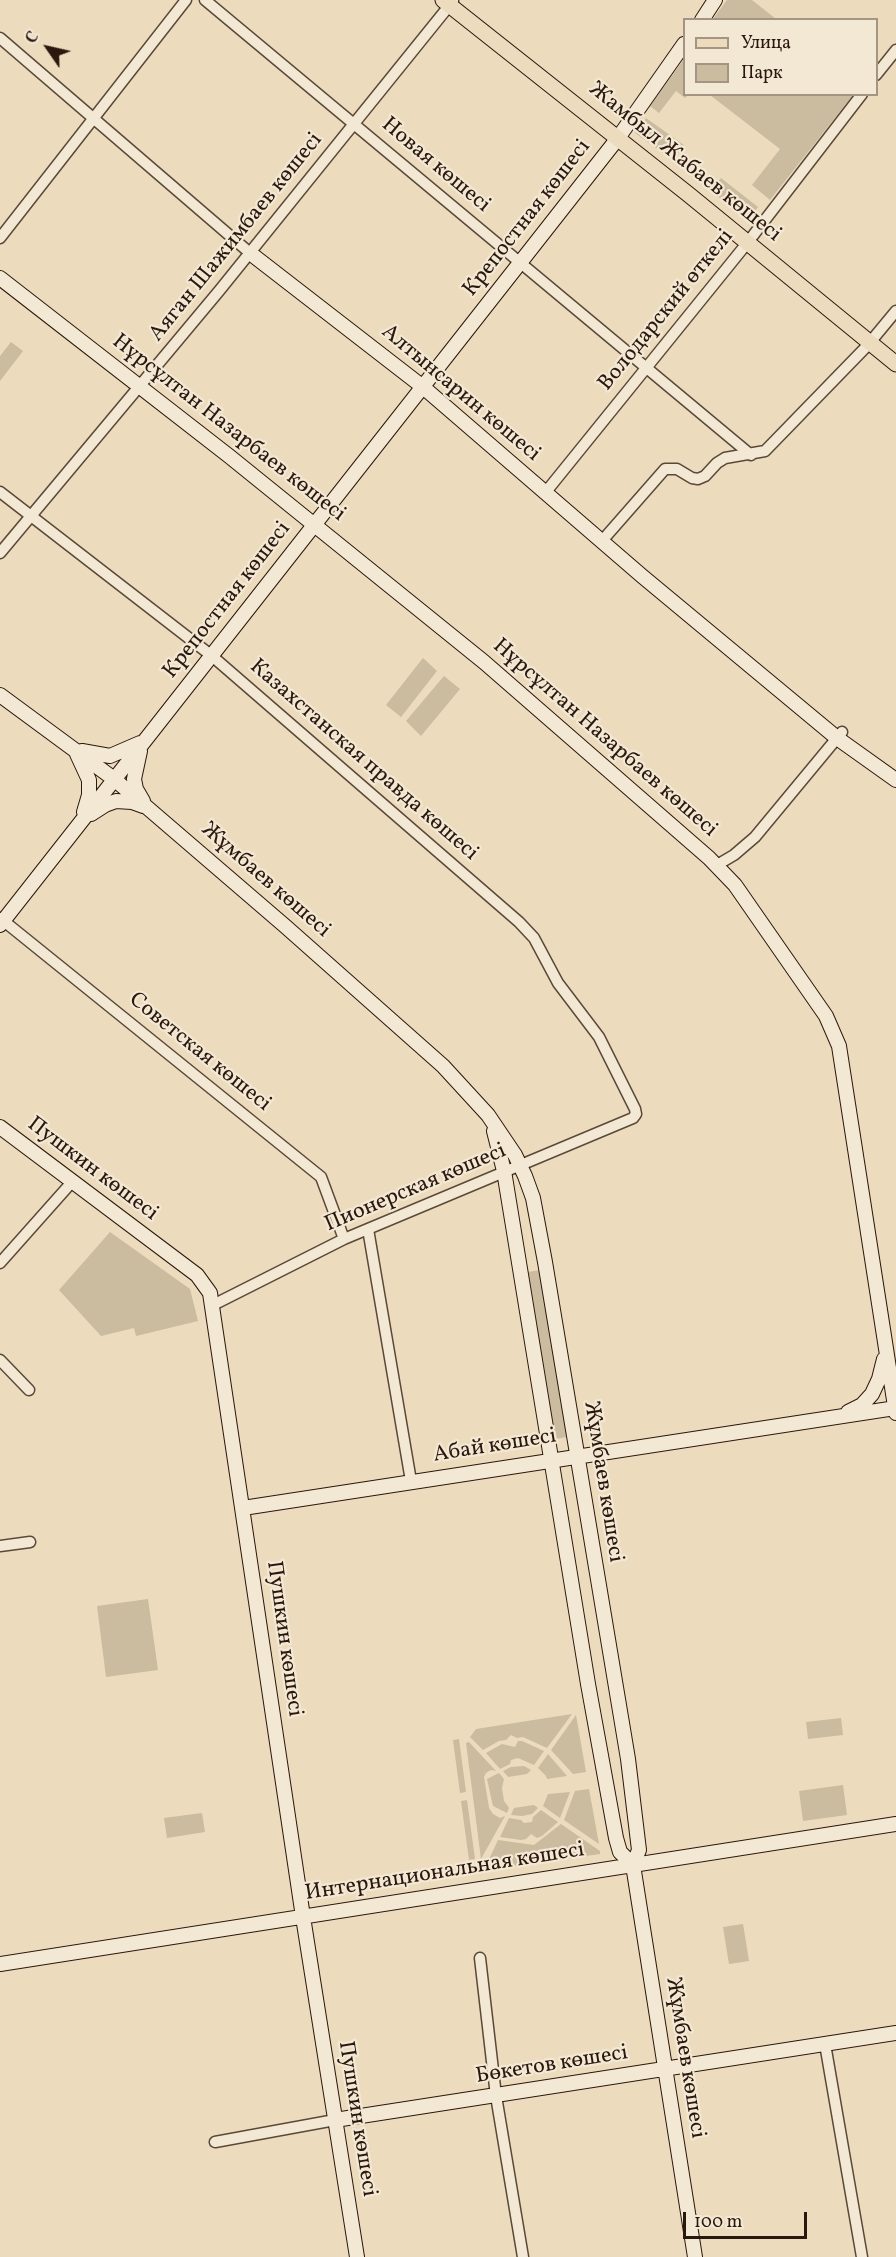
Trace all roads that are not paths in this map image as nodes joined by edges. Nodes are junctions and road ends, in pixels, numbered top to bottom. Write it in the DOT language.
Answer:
graph roads {
  1 [pos="186,0"];
  2 [pos="205,0"];
  3 [pos="715,0"];
  4 [pos="449,2"];
  5 [pos="703,18"];
  6 [pos="0,38"];
  7 [pos="683,45"];
  8 [pos="896,50"];
  9 [pos="878,72"];
  10 [pos="860,96"];
  11 [pos="94,118"];
  12 [pos="355,124"];
  13 [pos="618,138"];
  14 [pos="0,238"];
  15 [pos="748,243"];
  16 [pos="250,253"];
  17 [pos="521,263"];
  18 [pos="0,278"];
  19 [pos="896,311"];
  20 [pos="870,342"];
  21 [pos="896,364"];
  22 [pos="647,367"];
  23 [pos="141,386"];
  24 [pos="423,387"];
  25 [pos="751,455"];
  26 [pos="0,492"];
  27 [pos="545,493"];
  28 [pos="31,514"];
  29 [pos="315,524"];
  30 [pos="601,542"];
  31 [pos="0,553"];
  32 [pos="212,656"];
  33 [pos="0,695"];
  34 [pos="840,735"];
  35 [pos="145,740"];
  36 [pos="73,748"];
  37 [pos="114,779"];
  38 [pos="896,780"];
  39 [pos="148,807"];
  40 [pos="82,820"];
  41 [pos="717,865"];
  42 [pos="1,921"];
  43 [pos="636,1114"];
  44 [pos="488,1115"];
  45 [pos="0,1127"];
  46 [pos="520,1165"];
  47 [pos="504,1171"];
  48 [pos="72,1182"];
  49 [pos="368,1229"];
  50 [pos="344,1239"];
  51 [pos="0,1263"];
  52 [pos="213,1305"];
  53 [pos="884,1338"];
  54 [pos="0,1360"];
  55 [pos="896,1369"];
  56 [pos="29,1390"];
  57 [pos="896,1409"];
  58 [pos="837,1416"];
  59 [pos="577,1456"];
  60 [pos="552,1460"];
  61 [pos="411,1481"];
  62 [pos="243,1508"];
  63 [pos="30,1542"];
  64 [pos="0,1546"];
  65 [pos="896,1824"];
  66 [pos="633,1865"];
  67 [pos="303,1917"];
  68 [pos="480,1958"];
  69 [pos="0,1964"];
  70 [pos="896,2033"];
  71 [pos="825,2044"];
  72 [pos="665,2068"];
  73 [pos="496,2096"];
  74 [pos="335,2120"];
  75 [pos="215,2142"];
  76 [pos="357,2257"];
  77 [pos="523,2257"];
  78 [pos="695,2257"];
  79 [pos="862,2257"];
  1 -- 11 [label="street"];
  2 -- 12 [label="street, Новая көшесі"];
  3 -- 5 [label="street"];
  4 -- 12 [label="street, Аяган Шажимбаев көшесі"];
  4 -- 13 [label="main road, Жамбыл Жабаев көшесі"];
  6 -- 11 [label="street, Алтынсарин көшесі"];
  7 -- 13 [label="street, Крепостная көшесі"];
  8 -- 9 [label="street"];
  10 -- 15 [label="street, Володарский өткелі"];
  11 -- 14 [label="street"];
  11 -- 16 [label="street, Алтынсарин көшесі"];
  12 -- 16 [label="street, Аяган Шажимбаев көшесі"];
  12 -- 17 [label="street, Новая көшесі"];
  13 -- 15 [label="main road, Жамбыл Жабаев көшесі"];
  13 -- 17 [label="street, Крепостная көшесі"];
  15 -- 20 [label="main road, Жамбыл Жабаев көшесі"];
  15 -- 22 [label="street, Володарский өткелі"];
  16 -- 23 [label="street, Аяган Шажимбаев көшесі"];
  16 -- 24 [label="street, Алтынсарин көшесі"];
  17 -- 22 [label="street, Новая көшесі"];
  17 -- 24 [label="street, Крепостная көшесі"];
  18 -- 23 [label="street, Нұрсұлтан Назарбаев көшесі"];
  19 -- 20 [label="street"];
  20 -- 21 [label="main road, Жамбыл Жабаев көшесі"];
  20 -- 25 [label="street"];
  22 -- 25 [label="street, Новая көшесі"];
  22 -- 27 [label="street, Володарский өткелі"];
  23 -- 28 [label="street, Аяган Шажимбаев көшесі"];
  23 -- 29 [label="street, Нұрсұлтан Назарбаев көшесі"];
  24 -- 27 [label="street, Алтынсарин көшесі"];
  24 -- 29 [label="street, Крепостная көшесі"];
  25 -- 30 [label="street"];
  26 -- 28 [label="street, Казахстанская правда көшесі"];
  27 -- 30 [label="street, Алтынсарин көшесі"];
  28 -- 31 [label="street, Аяган Шажимбаев көшесі"];
  28 -- 32 [label="street, Казахстанская правда көшесі"];
  29 -- 32 [label="street, Крепостная көшесі"];
  29 -- 41 [label="street, Нұрсұлтан Назарбаев көшесі"];
  30 -- 34 [label="street, Алтынсарин көшесі"];
  32 -- 35 [label="street, Крепостная көшесі"];
  32 -- 43 [label="street, Казахстанская правда көшесі"];
  33 -- 36 [label="street, Жұмбаев көшесі"];
  34 -- 38 [label="street, Алтынсарин көшесі"];
  34 -- 41 [label="street"];
  35 -- 36 [label="street"];
  35 -- 37 [label="street, Крепостная көшесі"];
  35 -- 39 [label="street"];
  36 -- 37 [label="street, Жұмбаев көшесі"];
  36 -- 40 [label="street"];
  37 -- 39 [label="street, Жұмбаев көшесі"];
  37 -- 40 [label="street, Крепостная көшесі"];
  39 -- 40 [label="street"];
  39 -- 44 [label="street, Жұмбаев көшесі"];
  40 -- 42 [label="street, Крепостная көшесі"];
  41 -- 53 [label="street, Нұрсұлтан Назарбаев көшесі"];
  42 -- 50 [label="street, Советская көшесі"];
  43 -- 46 [label="street, Пионерская көшесі"];
  44 -- 46 [label="street, Жұмбаев көшесі"];
  44 -- 47 [label="street, Жұмбаев көшесі"];
  45 -- 48 [label="street, Пушкин көшесі"];
  46 -- 47 [label="street, Пионерская көшесі"];
  46 -- 59 [label="street, Жұмбаев көшесі"];
  47 -- 49 [label="street, Пионерская көшесі"];
  47 -- 60 [label="street, Жұмбаев көшесі"];
  48 -- 51 [label="street"];
  48 -- 52 [label="street, Пушкин көшесі"];
  49 -- 50 [label="street, Пионерская көшесі"];
  49 -- 61 [label="street"];
  50 -- 52 [label="street, Пионерская көшесі"];
  52 -- 62 [label="street, Пушкин көшесі"];
  53 -- 55 [label="street"];
  53 -- 57 [label="street, Нұрсұлтан Назарбаев көшесі"];
  53 -- 58 [label="street"];
  54 -- 56 [label="street"];
  57 -- 58 [label="street, Абай көшесі"];
  58 -- 59 [label="street, Абай көшесі"];
  59 -- 60 [label="street, Абай көшесі"];
  59 -- 66 [label="street, Жұмбаев көшесі"];
  60 -- 61 [label="street, Абай көшесі"];
  60 -- 66 [label="street, Жұмбаев көшесі"];
  61 -- 62 [label="street, Абай көшесі"];
  62 -- 67 [label="street, Пушкин көшесі"];
  63 -- 64 [label="street"];
  65 -- 66 [label="street, Интернациональная көшесі"];
  66 -- 67 [label="street, Интернациональная көшесі"];
  66 -- 72 [label="street, Жұмбаев көшесі"];
  67 -- 69 [label="street, Интернациональная көшесі"];
  67 -- 74 [label="street, Пушкин көшесі"];
  68 -- 73 [label="street"];
  70 -- 71 [label="street, Бөкетов көшесі"];
  71 -- 72 [label="street, Бөкетов көшесі"];
  71 -- 79 [label="street"];
  72 -- 73 [label="street, Бөкетов көшесі"];
  72 -- 78 [label="street, Жұмбаев көшесі"];
  73 -- 74 [label="street, Бөкетов көшесі"];
  73 -- 77 [label="street"];
  74 -- 75 [label="street, Бөкетов көшесі"];
  74 -- 76 [label="street, Пушкин көшесі"];
}
